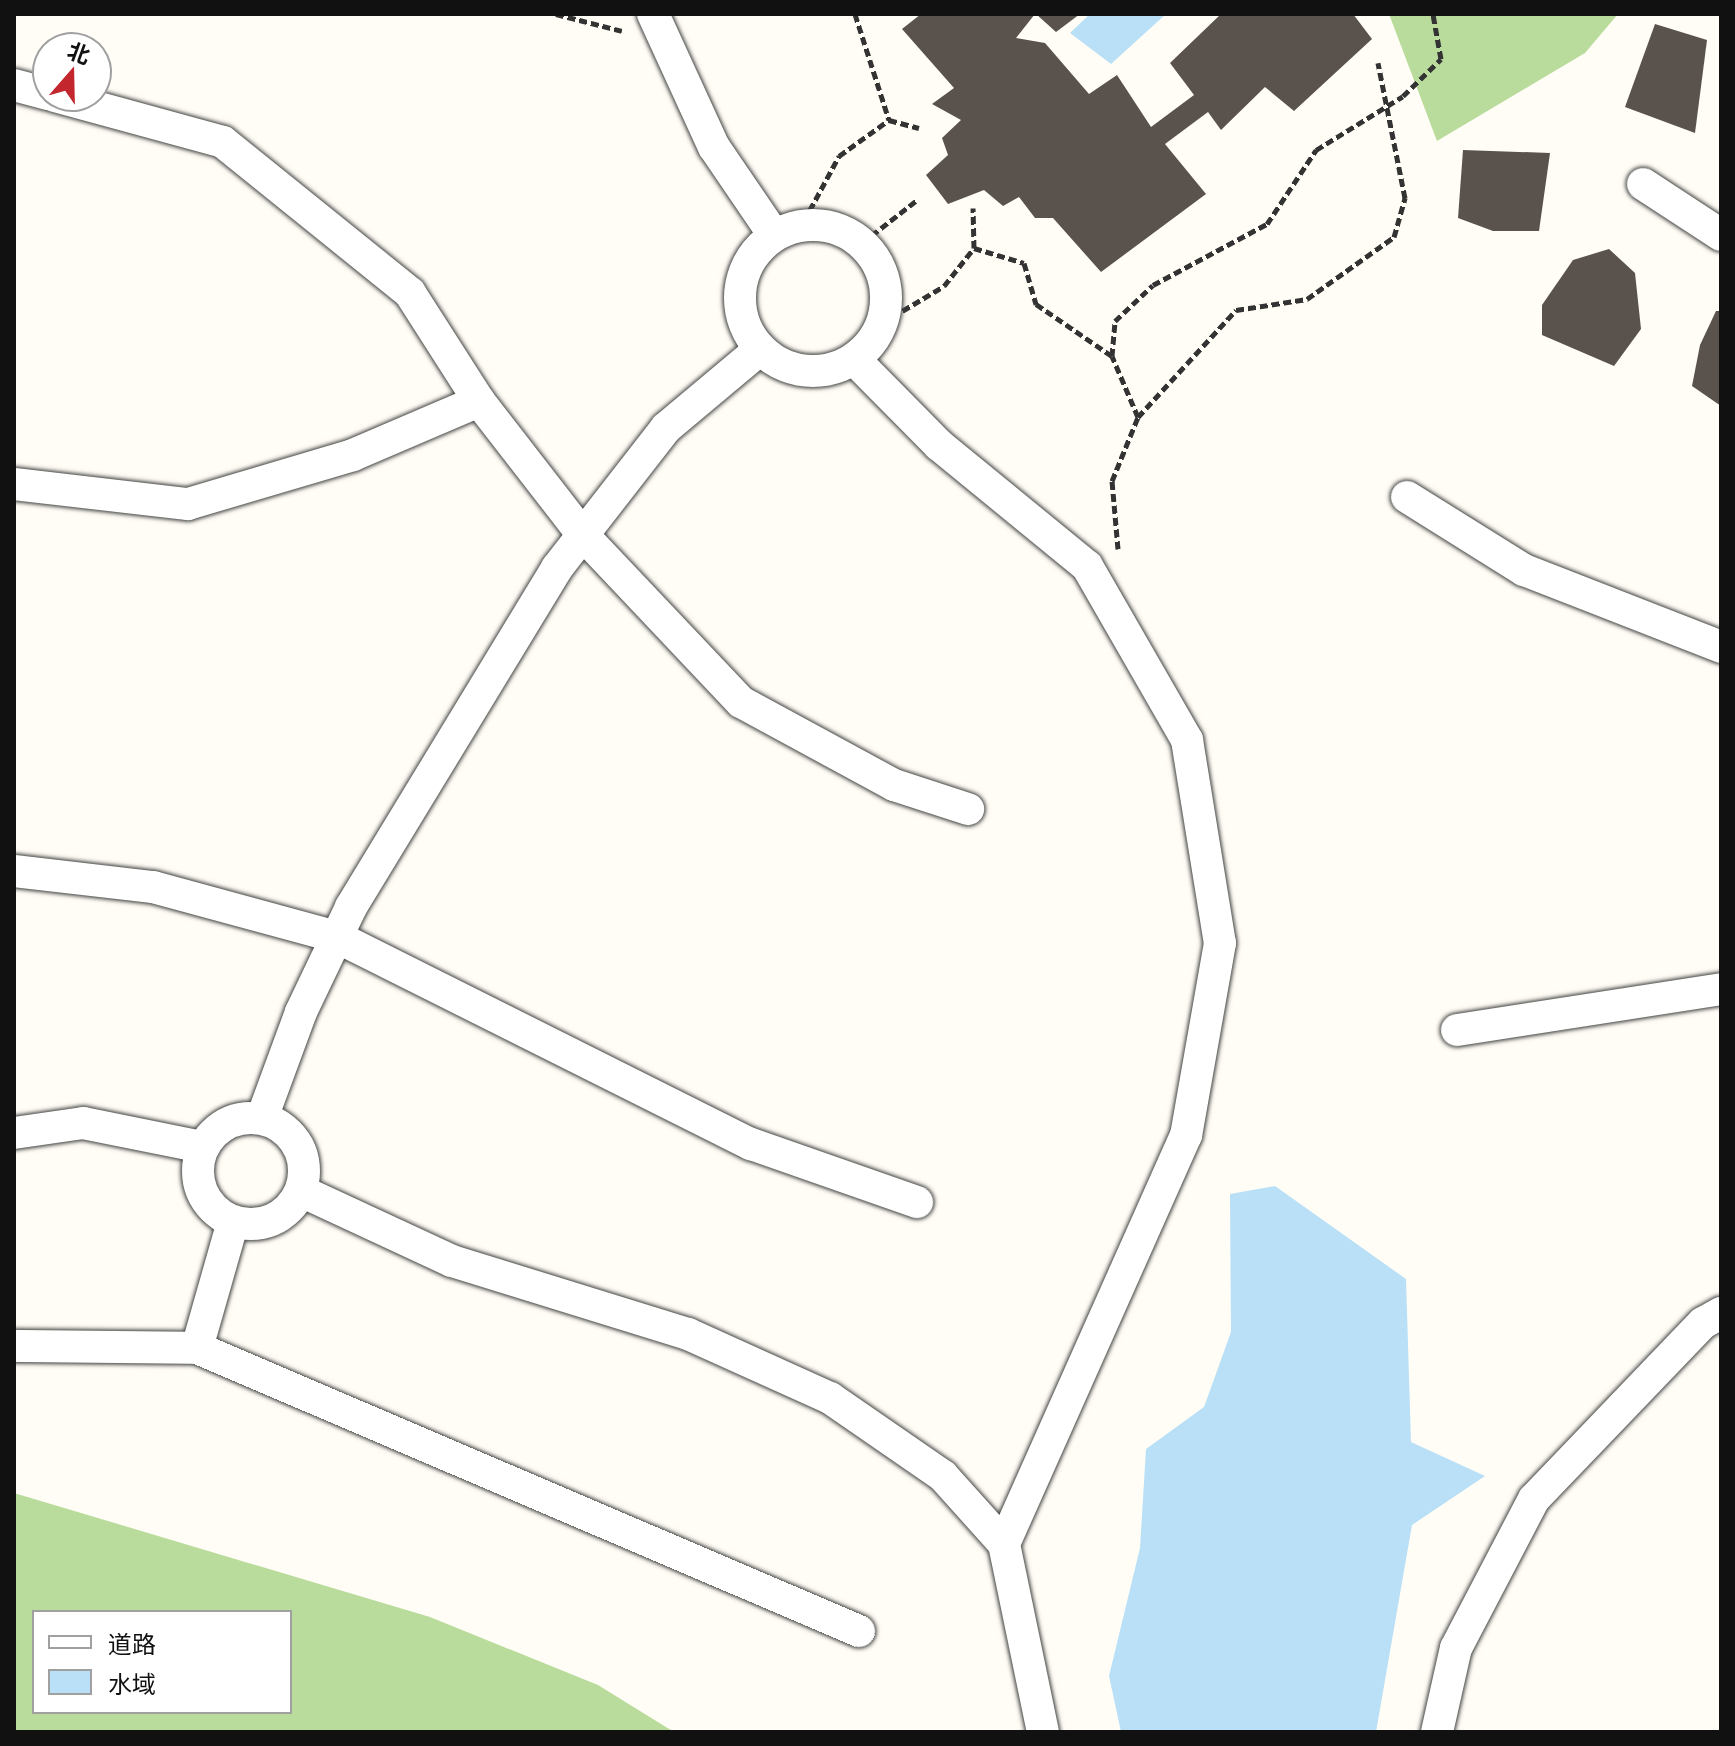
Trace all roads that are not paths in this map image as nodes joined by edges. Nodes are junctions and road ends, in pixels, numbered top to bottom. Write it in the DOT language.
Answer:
graph roads {
  1 [pos="656,20"];
  2 [pos="112,112"];
  3 [pos="1643,184"];
  4 [pos="788,230"];
  5 [pos="1721,235"];
  6 [pos="760,349"];
  7 [pos="854,359"];
  8 [pos="479,401"];
  9 [pos="14,484"];
  10 [pos="1407,497"];
  11 [pos="583,535"];
  12 [pos="1721,647"];
  13 [pos="968,809"];
  14 [pos="14,871"];
  15 [pos="337,937"];
  16 [pos="1721,989"];
  17 [pos="1457,1030"];
  18 [pos="262,1118"];
  19 [pos="14,1133"];
  20 [pos="202,1147"];
  21 [pos="301,1191"];
  22 [pos="917,1202"];
  23 [pos="233,1222"];
  24 [pos="1721,1313"];
  25 [pos="14,1346"];
  26 [pos="197,1348"];
  27 [pos="1004,1544"];
  28 [pos="859,1631"];
  29 [pos="1043,1732"];
  30 [pos="1437,1732"];
  1 -- 4 [label="street"];
  2 -- 8 [label="street"];
  3 -- 5 [label="street"];
  4 -- 6 [label="street"];
  4 -- 7 [label="street"];
  6 -- 7 [label="street"];
  6 -- 11 [label="street"];
  7 -- 27 [label="street"];
  8 -- 9 [label="street"];
  8 -- 11 [label="street"];
  10 -- 12 [label="street"];
  11 -- 13 [label="street"];
  11 -- 15 [label="street"];
  14 -- 15 [label="street"];
  15 -- 18 [label="street"];
  15 -- 22 [label="street"];
  16 -- 17 [label="street"];
  18 -- 20 [label="street"];
  18 -- 21 [label="street"];
  19 -- 20 [label="street"];
  20 -- 23 [label="street"];
  21 -- 23 [label="street"];
  21 -- 27 [label="street"];
  23 -- 26 [label="street"];
  24 -- 30 [label="street"];
  25 -- 26 [label="street"];
  26 -- 28 [label="street"];
  27 -- 29 [label="street"];
}
